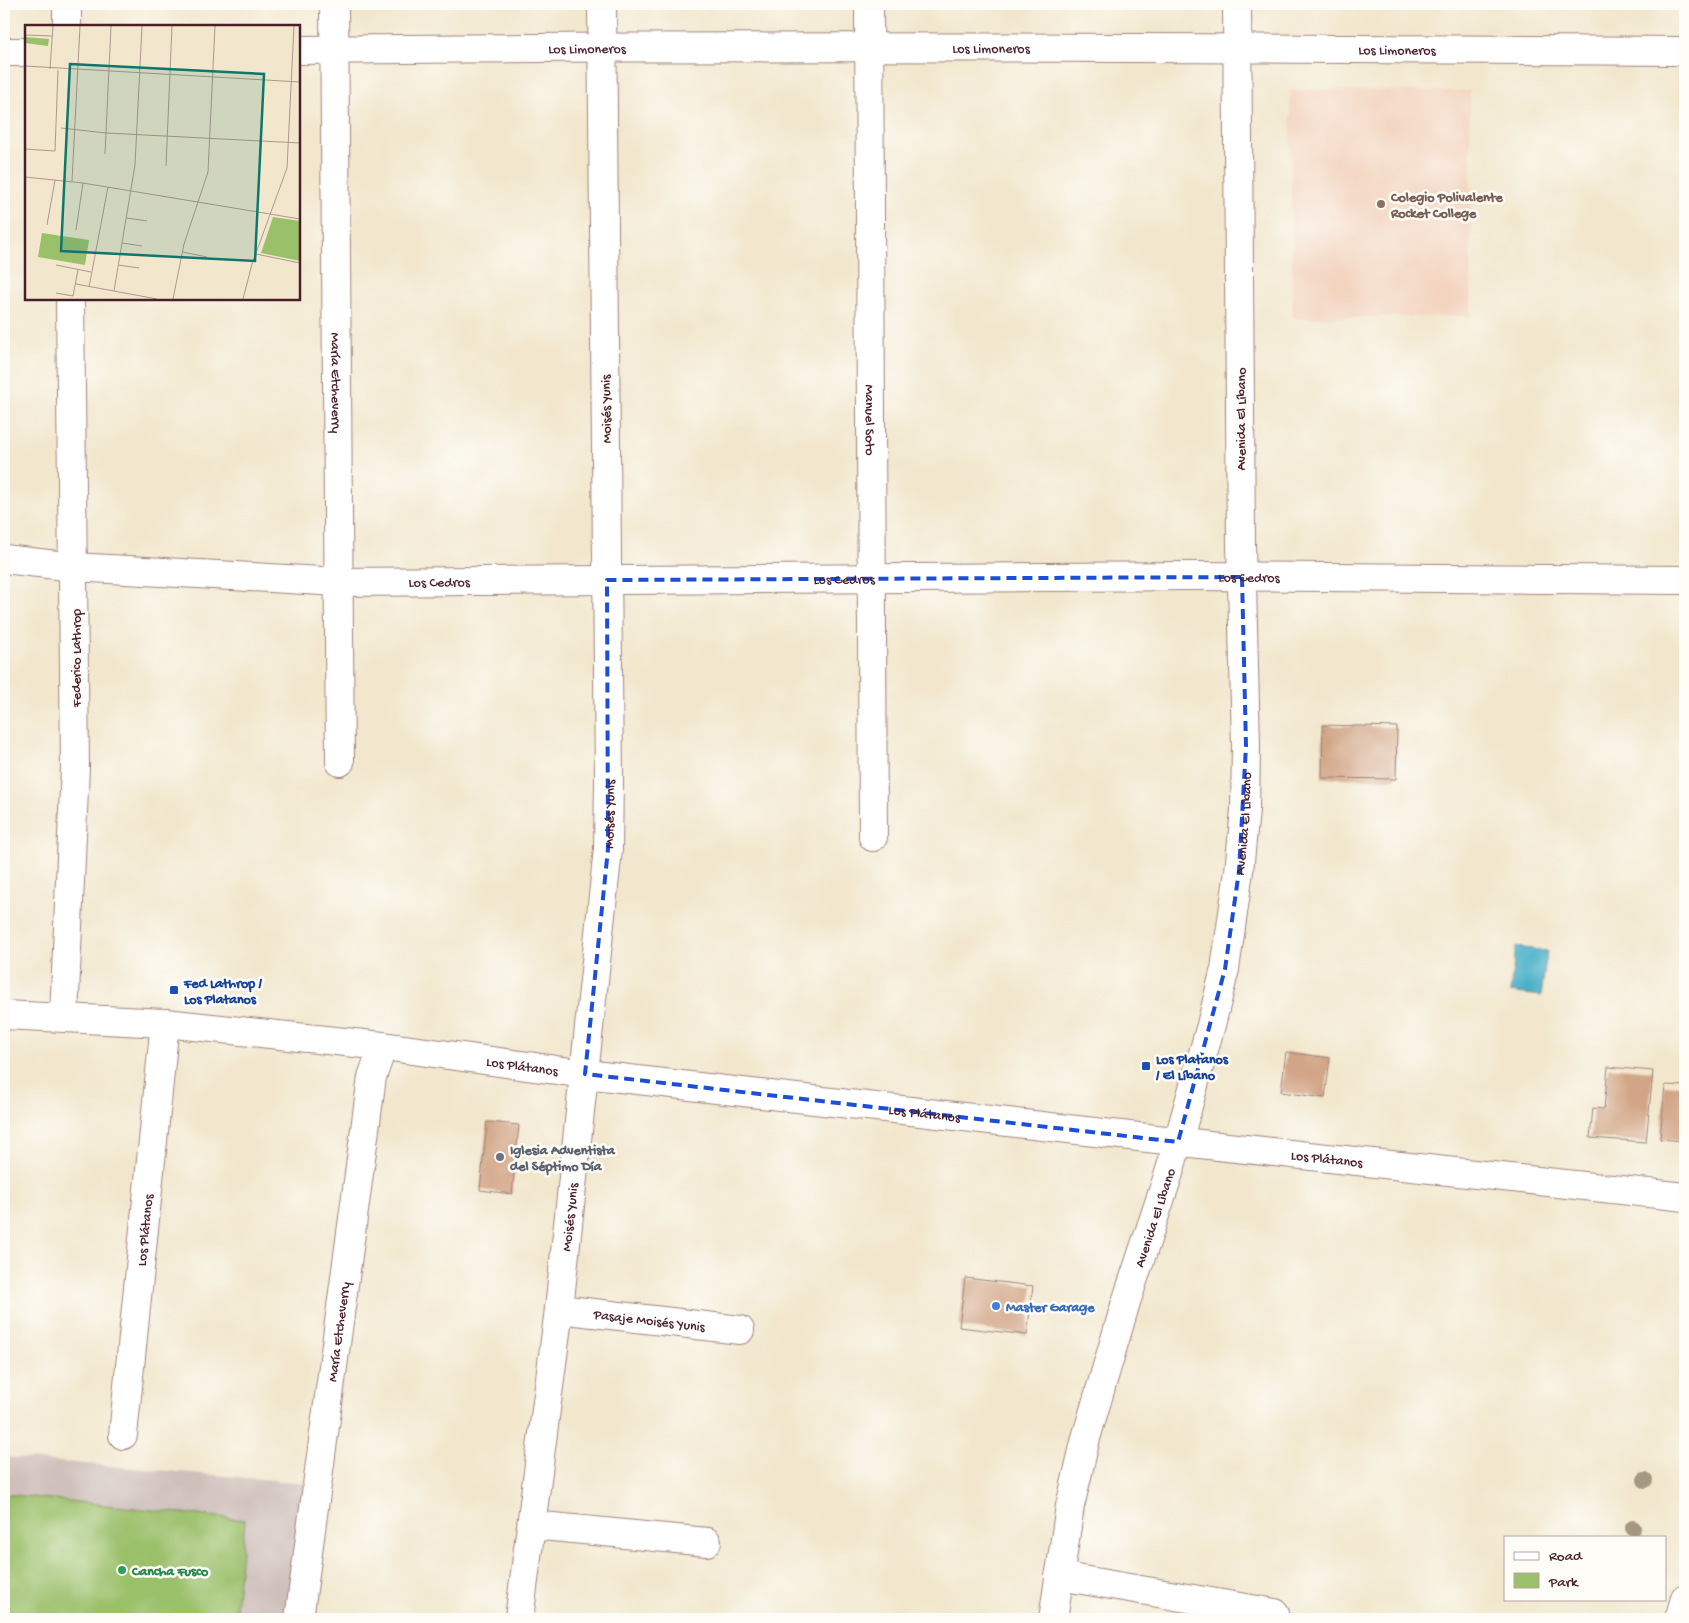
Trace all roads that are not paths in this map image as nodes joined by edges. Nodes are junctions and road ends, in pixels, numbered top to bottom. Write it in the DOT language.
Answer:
graph roads {
  1 [pos="67,4"];
  2 [pos="334,4"];
  3 [pos="602,4"];
  4 [pos="869,4"];
  5 [pos="1237,4"];
  6 [pos="67,25"];
  7 [pos="602,47"];
  8 [pos="869,48"];
  9 [pos="1239,48"];
  10 [pos="300,50"];
  11 [pos="334,50"];
  12 [pos="1685,51"];
  13 [pos="4,52"];
  14 [pos="25,52"];
  15 [pos="70,300"];
  16 [pos="4,559"];
  17 [pos="74,567"];
  18 [pos="1242,577"];
  19 [pos="871,578"];
  20 [pos="607,580"];
  21 [pos="1685,580"];
  22 [pos="339,582"];
  23 [pos="340,762"];
  24 [pos="873,838"];
  25 [pos="4,1015"];
  26 [pos="64,1017"];
  27 [pos="166,1023"];
  28 [pos="383,1046"];
  29 [pos="585,1074"];
  30 [pos="1178,1142"];
  31 [pos="1685,1197"];
  32 [pos="560,1309"];
  33 [pos="740,1330"];
  34 [pos="123,1435"];
  35 [pos="532,1525"];
  36 [pos="707,1542"];
  37 [pos="1059,1576"];
  38 [pos="1685,1598"];
  39 [pos="1275,1613"];
  40 [pos="299,1619"];
  41 [pos="520,1619"];
  42 [pos="1053,1619"];
  43 [pos="1679,1619"];
  1 -- 6 [label="street"];
  2 -- 11 [label="street, María Etcheverry"];
  3 -- 7 [label="street, Moisés Yunis"];
  4 -- 8 [label="street, Manuel Soto"];
  5 -- 9 [label="street, Avenida El Líbano"];
  7 -- 8 [label="street, Los Limoneros"];
  7 -- 11 [label="street, Los Limoneros"];
  7 -- 20 [label="street, Moisés Yunis"];
  8 -- 9 [label="street, Los Limoneros"];
  8 -- 19 [label="street, Manuel Soto"];
  9 -- 12 [label="street, Los Limoneros"];
  9 -- 18 [label="street, Avenida El Líbano"];
  10 -- 11 [label="street, Los Limoneros"];
  11 -- 22 [label="street, María Etcheverry"];
  13 -- 14 [label="street"];
  15 -- 17 [label="street, Federico Lathrop"];
  16 -- 17 [label="street, Los Cedros"];
  17 -- 22 [label="street, Los Cedros"];
  17 -- 26 [label="street, Federico Lathrop"];
  18 -- 19 [label="street, Los Cedros"];
  18 -- 21 [label="street, Los Cedros"];
  18 -- 30 [label="street, Avenida El Líbano"];
  19 -- 20 [label="street, Los Cedros"];
  19 -- 24 [label="street, Manuel Soto"];
  20 -- 22 [label="street, Los Cedros"];
  20 -- 29 [label="street, Moisés Yunis"];
  22 -- 23 [label="street, María Etcheverry"];
  25 -- 26 [label="street, Los Plátanos"];
  26 -- 27 [label="street, Los Plátanos"];
  27 -- 28 [label="street, Los Plátanos"];
  27 -- 34 [label="street, Los Plátanos"];
  28 -- 29 [label="street, Los Plátanos"];
  28 -- 40 [label="street, María Etcheverry"];
  29 -- 30 [label="street, Los Plátanos"];
  29 -- 32 [label="street, Moisés Yunis"];
  30 -- 31 [label="street, Los Plátanos"];
  30 -- 37 [label="street, Avenida El Líbano"];
  32 -- 33 [label="street, Pasaje Moisés Yunis"];
  32 -- 35 [label="street, Moisés Yunis"];
  35 -- 36 [label="street"];
  35 -- 41 [label="street, Moisés Yunis"];
  37 -- 39 [label="street"];
  37 -- 42 [label="street, Avenida El Líbano"];
  38 -- 43 [label="street"];
}
